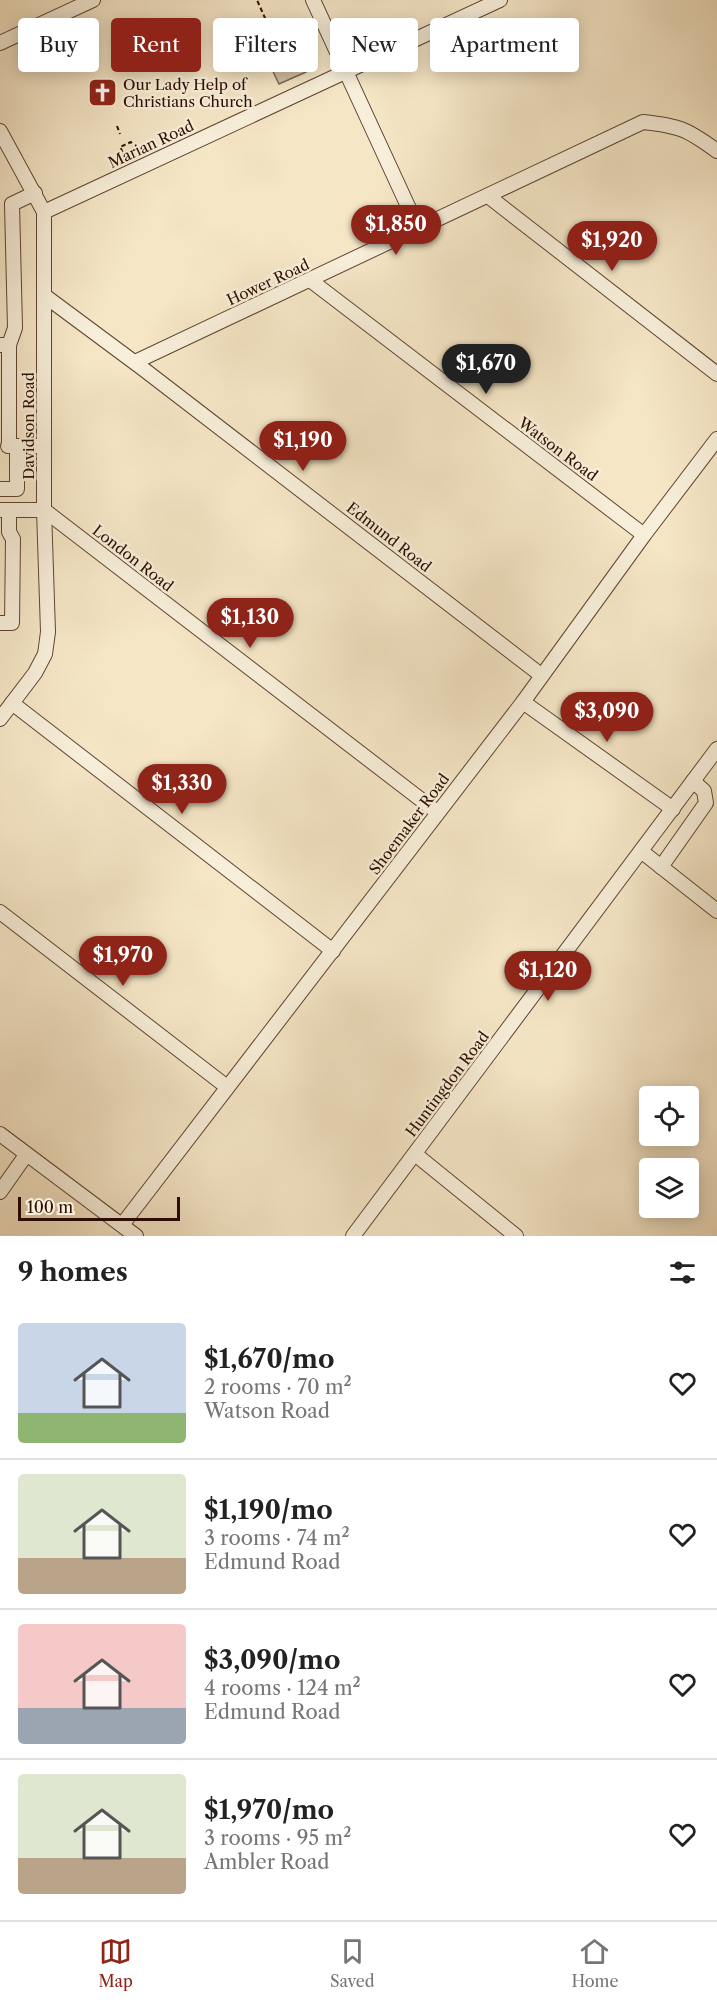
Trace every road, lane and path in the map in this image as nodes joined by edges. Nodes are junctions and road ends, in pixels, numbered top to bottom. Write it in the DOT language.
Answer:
graph roads {
  1 [pos="93,0"];
  2 [pos="257,0"];
  3 [pos="313,0"];
  4 [pos="500,0"];
  5 [pos="265,18"];
  6 [pos="330,38"];
  7 [pos="418,38"];
  8 [pos="0,43"];
  9 [pos="345,72"];
  10 [pos="117,126"];
  11 [pos="0,131"];
  12 [pos="120,134"];
  13 [pos="134,148"];
  14 [pos="717,151"];
  15 [pos="123,153"];
  16 [pos="136,153"];
  17 [pos="126,159"];
  18 [pos="35,192"];
  19 [pos="488,196"];
  20 [pos="44,212"];
  21 [pos="418,228"];
  22 [pos="310,280"];
  23 [pos="45,296"];
  24 [pos="4,345"];
  25 [pos="135,362"];
  26 [pos="717,374"];
  27 [pos="717,439"];
  28 [pos="9,446"];
  29 [pos="44,446"];
  30 [pos="0,489"];
  31 [pos="4,510"];
  32 [pos="44,510"];
  33 [pos="5,532"];
  34 [pos="644,535"];
  35 [pos="0,622"];
  36 [pos="541,675"];
  37 [pos="523,702"];
  38 [pos="12,703"];
  39 [pos="0,719"];
  40 [pos="717,749"];
  41 [pos="693,781"];
  42 [pos="673,809"];
  43 [pos="437,813"];
  44 [pos="641,851"];
  45 [pos="661,867"];
  46 [pos="717,911"];
  47 [pos="0,912"];
  48 [pos="333,951"];
  49 [pos="227,1087"];
  50 [pos="0,1134"];
  51 [pos="415,1154"];
  52 [pos="27,1155"];
  53 [pos="0,1192"];
  54 [pos="122,1225"];
  55 [pos="136,1236"];
  56 [pos="353,1236"];
  57 [pos="516,1236"];
  1 -- 8 [label="street"];
  2 -- 5 [label="path"];
  3 -- 6 [label="street"];
  4 -- 7 [label="street, Marian Road"];
  9 -- 20 [label="street, Marian Road"];
  9 -- 21 [label="street"];
  10 -- 12 [label="path"];
  11 -- 18 [label="street, Davidson Road"];
  13 -- 15 [label="path"];
  13 -- 15 [label="path"];
  13 -- 16 [label="path"];
  14 -- 19 [label="street, Hower Road"];
  15 -- 17 [label="path"];
  18 -- 20 [label="street, Davidson Road"];
  18 -- 24 [label="street"];
  19 -- 21 [label="street, Hower Road"];
  19 -- 26 [label="street"];
  20 -- 23 [label="street, Davidson Road"];
  21 -- 22 [label="street, Hower Road"];
  22 -- 25 [label="street, Hower Road"];
  22 -- 34 [label="street, Watson Road"];
  23 -- 25 [label="street, Edmund Road"];
  23 -- 29 [label="street, Davidson Road"];
  24 -- 28 [label="street"];
  25 -- 36 [label="street, Edmund Road"];
  27 -- 34 [label="street, Shoemaker Road"];
  28 -- 29 [label="street"];
  28 -- 30 [label="street"];
  29 -- 32 [label="street, Davidson Road"];
  31 -- 32 [label="street"];
  31 -- 33 [label="street"];
  32 -- 38 [label="street, Davidson Road"];
  32 -- 43 [label="street, London Road"];
  33 -- 35 [label="street"];
  34 -- 36 [label="street, Shoemaker Road"];
  36 -- 37 [label="street, Shoemaker Road"];
  37 -- 42 [label="street"];
  37 -- 43 [label="street, Shoemaker Road"];
  38 -- 39 [label="street, Davidson Road"];
  38 -- 48 [label="street"];
  40 -- 41 [label="street, Huntingdon Road"];
  41 -- 42 [label="street, Huntingdon Road"];
  41 -- 45 [label="street"];
  42 -- 44 [label="street, Huntingdon Road"];
  43 -- 48 [label="street, Shoemaker Road"];
  44 -- 45 [label="street"];
  44 -- 51 [label="street, Huntingdon Road"];
  45 -- 46 [label="street"];
  47 -- 49 [label="street"];
  48 -- 49 [label="street, Shoemaker Road"];
  49 -- 54 [label="street, Shoemaker Road"];
  50 -- 52 [label="street"];
  51 -- 56 [label="street, Huntingdon Road"];
  51 -- 57 [label="street"];
  52 -- 53 [label="street"];
  52 -- 54 [label="street"];
  54 -- 55 [label="street"];
}
